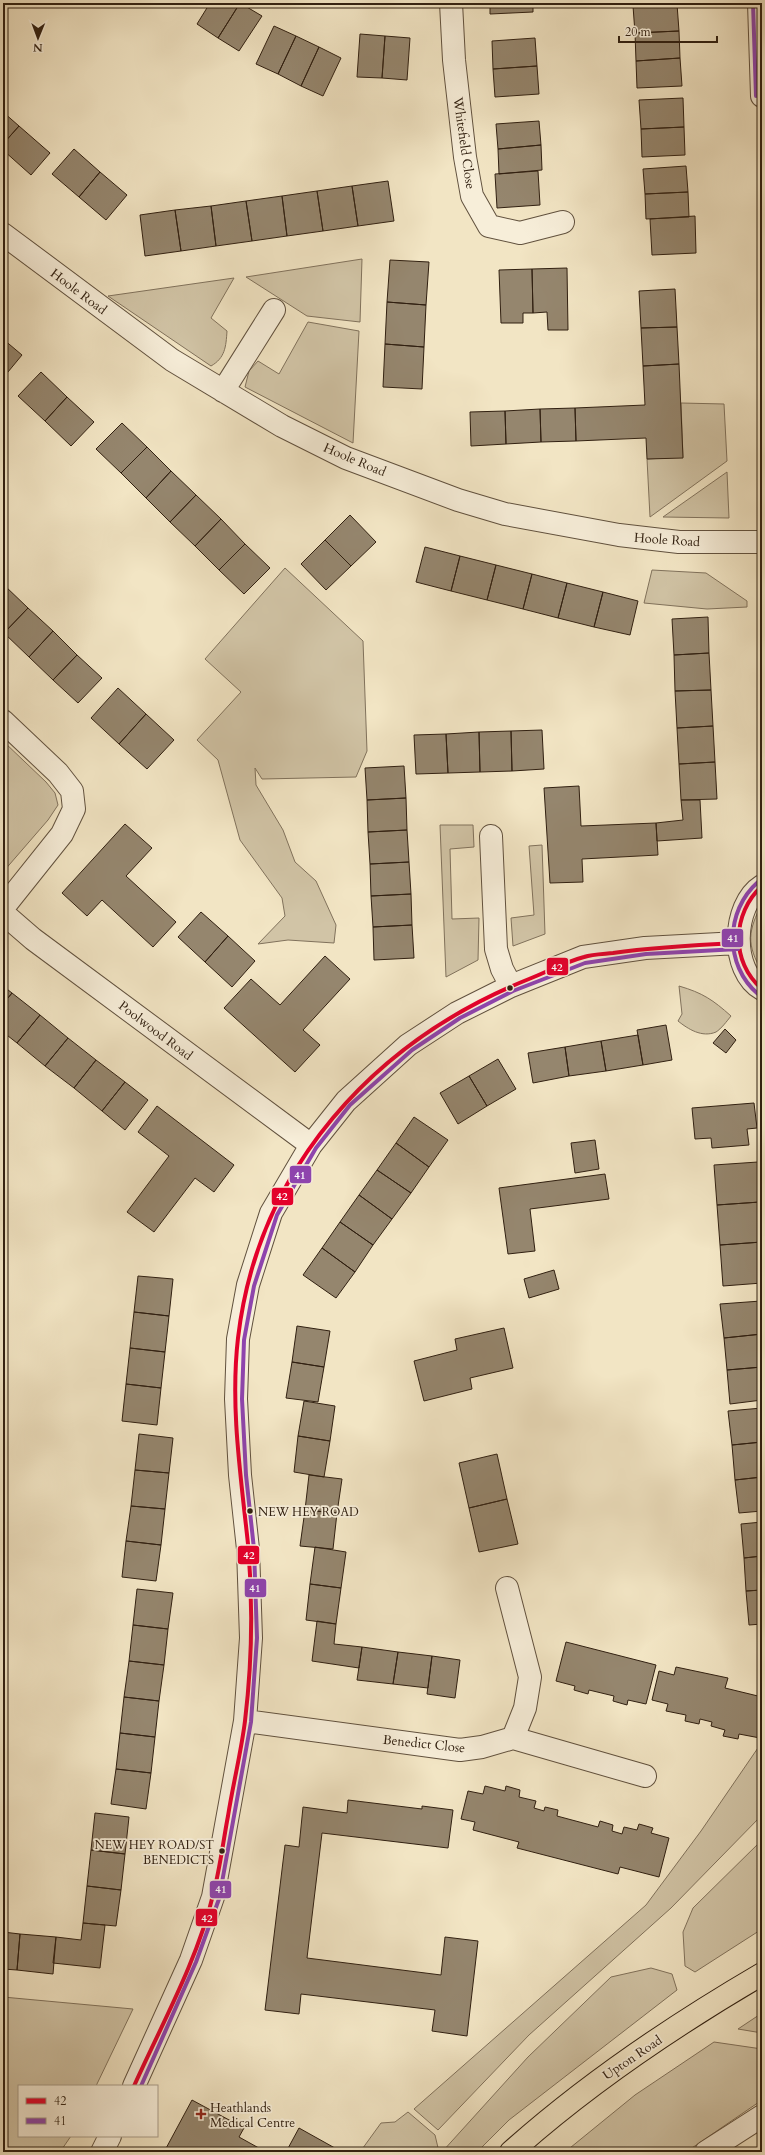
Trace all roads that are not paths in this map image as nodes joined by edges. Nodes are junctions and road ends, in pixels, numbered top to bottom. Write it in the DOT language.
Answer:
graph roads {
  1 [pos="451,3"];
  2 [pos="759,3"];
  3 [pos="762,87"];
  4 [pos="563,222"];
  5 [pos="3,234"];
  6 [pos="274,310"];
  7 [pos="223,391"];
  8 [pos="762,542"];
  9 [pos="3,721"];
  10 [pos="491,836"];
  11 [pos="762,886"];
  12 [pos="3,908"];
  13 [pos="3,913"];
  14 [pos="738,943"];
  15 [pos="511,986"];
  16 [pos="762,989"];
  17 [pos="311,1145"];
  18 [pos="507,1588"];
  19 [pos="245,1721"];
  20 [pos="513,1738"];
  21 [pos="646,1776"];
  22 [pos="762,1974"];
  23 [pos="134,2085"];
  24 [pos="762,2116"];
  25 [pos="110,2137"];
  26 [pos="102,2152"];
  27 [pos="511,2152"];
  28 [pos="706,2152"];
  1 -- 4 [label="street, Whitefield Close"];
  2 -- 3 [label="street"];
  5 -- 7 [label="street, Hoole Road"];
  6 -- 7 [label="street"];
  7 -- 8 [label="street, Hoole Road"];
  9 -- 12 [label="street"];
  10 -- 15 [label="street"];
  11 -- 14 [label="street"];
  13 -- 17 [label="street, Poolwood Road"];
  14 -- 15 [label="street"];
  14 -- 16 [label="street"];
  15 -- 17 [label="street"];
  17 -- 19 [label="street"];
  18 -- 20 [label="street"];
  19 -- 20 [label="street, Benedict Close"];
  19 -- 23 [label="street"];
  20 -- 21 [label="street"];
  22 -- 27 [label="main road, Upton Road"];
  24 -- 28 [label="street"];
  25 -- 26 [label="street"];
}
